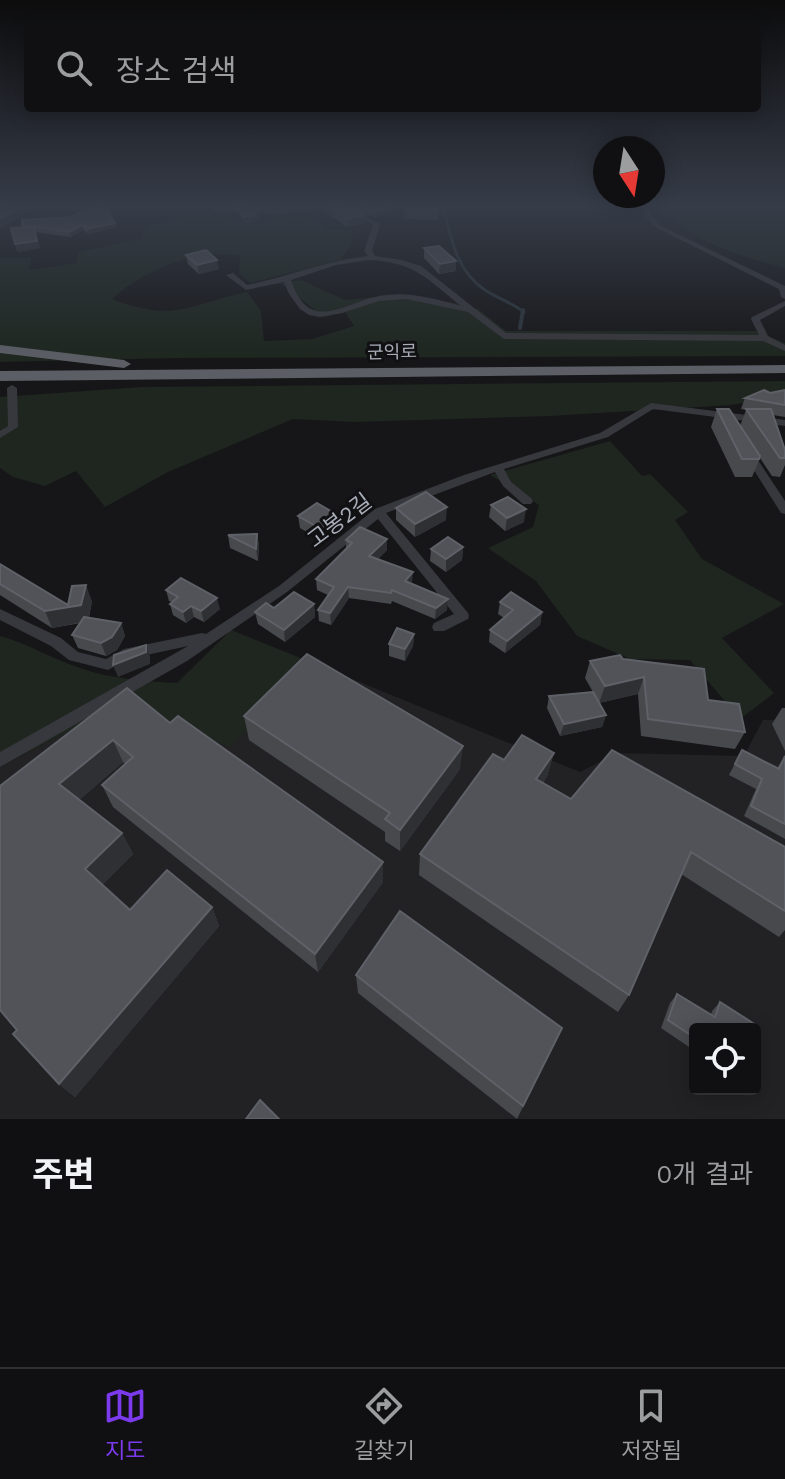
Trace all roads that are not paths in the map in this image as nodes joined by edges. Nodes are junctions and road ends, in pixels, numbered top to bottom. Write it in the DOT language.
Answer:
graph roads {
  1 [pos="720,257"];
  2 [pos="373,258"];
  3 [pos="230,275"];
  4 [pos="287,279"];
  5 [pos="785,300"];
  6 [pos="466,310"];
  7 [pos="765,338"];
  8 [pos="785,348"];
  9 [pos="0,349"];
  10 [pos="785,361"];
  11 [pos="0,367"];
  12 [pos="785,369"];
  13 [pos="146,370"];
  14 [pos="4,384"];
  15 [pos="722,412"];
  16 [pos="785,423"];
  17 [pos="0,435"];
  18 [pos="737,435"];
  19 [pos="744,446"];
  20 [pos="498,469"];
  21 [pos="527,501"];
  22 [pos="785,510"];
  23 [pos="379,512"];
  24 [pos="0,614"];
  25 [pos="439,627"];
  26 [pos="217,634"];
  27 [pos="0,760"];
  1 -- 5 [label="street"];
  2 -- 4 [label="street"];
  2 -- 6 [label="street"];
  3 -- 4 [label="street"];
  4 -- 6 [label="street"];
  5 -- 7 [label="street"];
  6 -- 7 [label="street"];
  7 -- 8 [label="street"];
  9 -- 13 [label="highway"];
  10 -- 13 [label="highway, 군익로"];
  11 -- 13 [label="highway, 군익로"];
  12 -- 13 [label="highway, 군익로"];
  13 -- 14 [label="highway"];
  14 -- 17 [label="street"];
  15 -- 16 [label="street, 고봉2길"];
  15 -- 18 [label="street"];
  15 -- 20 [label="street, 고봉2길"];
  19 -- 22 [label="street"];
  20 -- 21 [label="street"];
  20 -- 23 [label="street, 고봉2길"];
  23 -- 25 [label="street"];
  23 -- 26 [label="street, 고봉2길"];
  24 -- 26 [label="street"];
  26 -- 27 [label="street, 고봉2길"];
}
